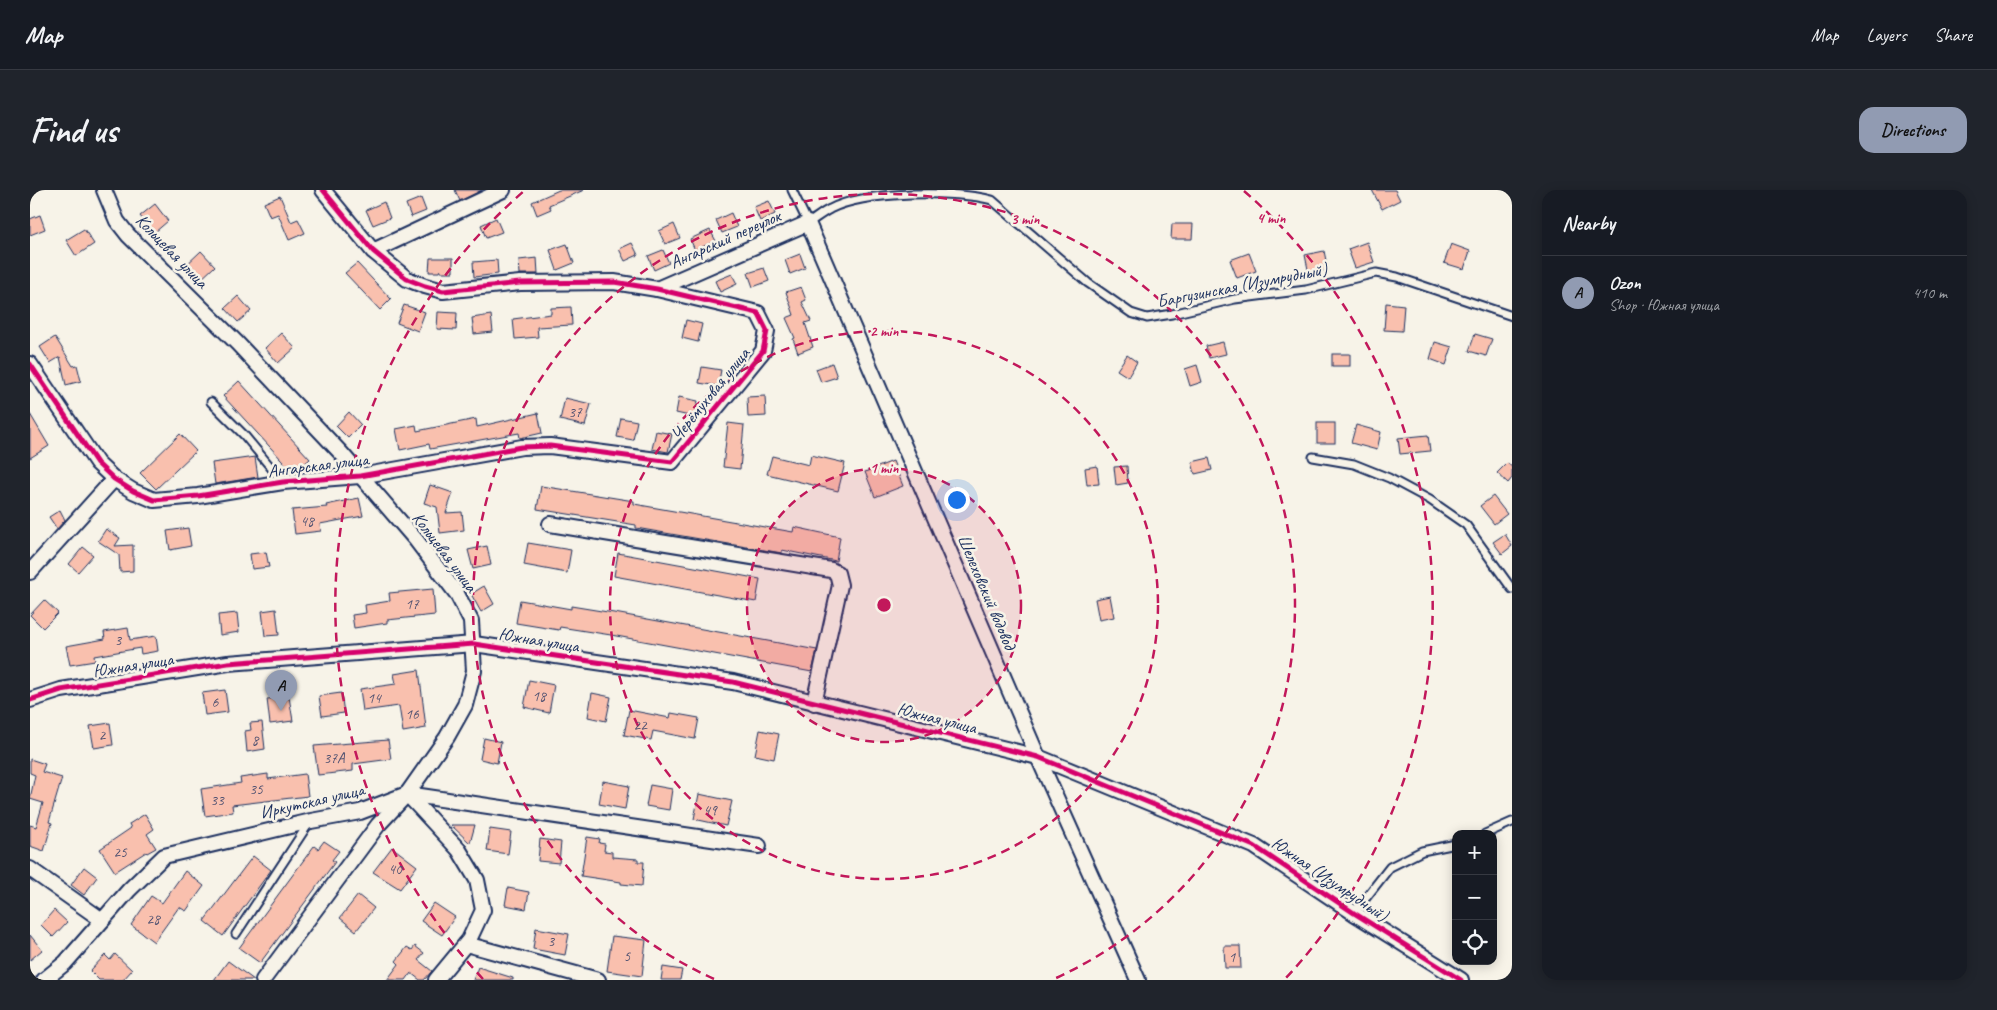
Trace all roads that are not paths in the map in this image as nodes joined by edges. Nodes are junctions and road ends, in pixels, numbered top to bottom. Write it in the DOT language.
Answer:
graph roads {
  1 [pos="104,190"];
  2 [pos="323,190"];
  3 [pos="503,190"];
  4 [pos="792,190"];
  5 [pos="808,224"];
  6 [pos="373,251"];
  7 [pos="657,289"];
  8 [pos="1512,316"];
  9 [pos="30,364"];
  10 [pos="211,402"];
  11 [pos="1313,457"];
  12 [pos="672,462"];
  13 [pos="360,476"];
  14 [pos="114,479"];
  15 [pos="283,482"];
  16 [pos="550,524"];
  17 [pos="30,572"];
  18 [pos="1512,589"];
  19 [pos="474,644"];
  20 [pos="30,700"];
  21 [pos="814,703"];
  22 [pos="1038,757"];
  23 [pos="407,794"];
  24 [pos="311,821"];
  25 [pos="1512,822"];
  26 [pos="1494,830"];
  27 [pos="1452,845"];
  28 [pos="759,846"];
  29 [pos="30,869"];
  30 [pos="1354,913"];
  31 [pos="102,920"];
  32 [pos="236,934"];
  33 [pos="466,944"];
  34 [pos="44,980"];
  35 [pos="263,980"];
  36 [pos="436,980"];
  37 [pos="598,980"];
  38 [pos="1138,980"];
  39 [pos="1461,980"];
  1 -- 13 [label="street, Кольцевая улица"];
  2 -- 6 [label="street, Черёмуховая улица"];
  3 -- 6 [label="street"];
  4 -- 5 [label="lane, Шелеховский водовод"];
  5 -- 7 [label="street, Ангарский переулок"];
  5 -- 8 [label="lane, Баргузинская (Изумрудный)"];
  5 -- 22 [label="street, Шелеховский водовод"];
  6 -- 7 [label="street, Черёмуховая улица"];
  7 -- 12 [label="street, Черёмуховая улица"];
  9 -- 14 [label="street, Ангарская улица"];
  10 -- 15 [label="lane"];
  11 -- 18 [label="lane"];
  12 -- 13 [label="street, Ангарская улица"];
  13 -- 15 [label="street, Ангарская улица"];
  13 -- 19 [label="street, Кольцевая улица"];
  14 -- 15 [label="street, Ангарская улица"];
  14 -- 17 [label="street"];
  16 -- 21 [label="street"];
  19 -- 20 [label="street, Южная улица"];
  19 -- 21 [label="street, Южная улица"];
  19 -- 23 [label="street, Кольцевая улица"];
  21 -- 22 [label="street, Южная улица"];
  22 -- 30 [label="street, Южная (Изумрудный)"];
  22 -- 38 [label="street, Шелеховский водовод"];
  23 -- 24 [label="street, Иркутская улица"];
  23 -- 28 [label="street, Иркутская улица"];
  23 -- 33 [label="street"];
  23 -- 35 [label="street, Кольцевая улица"];
  24 -- 31 [label="street, Иркутская улица"];
  24 -- 32 [label="lane"];
  25 -- 26 [label="lane"];
  27 -- 30 [label="lane"];
  29 -- 31 [label="street"];
  30 -- 39 [label="street, Южная (Изумрудный)"];
  31 -- 34 [label="street, Иркутская улица"];
  33 -- 36 [label="street"];
  33 -- 37 [label="street"];
}
